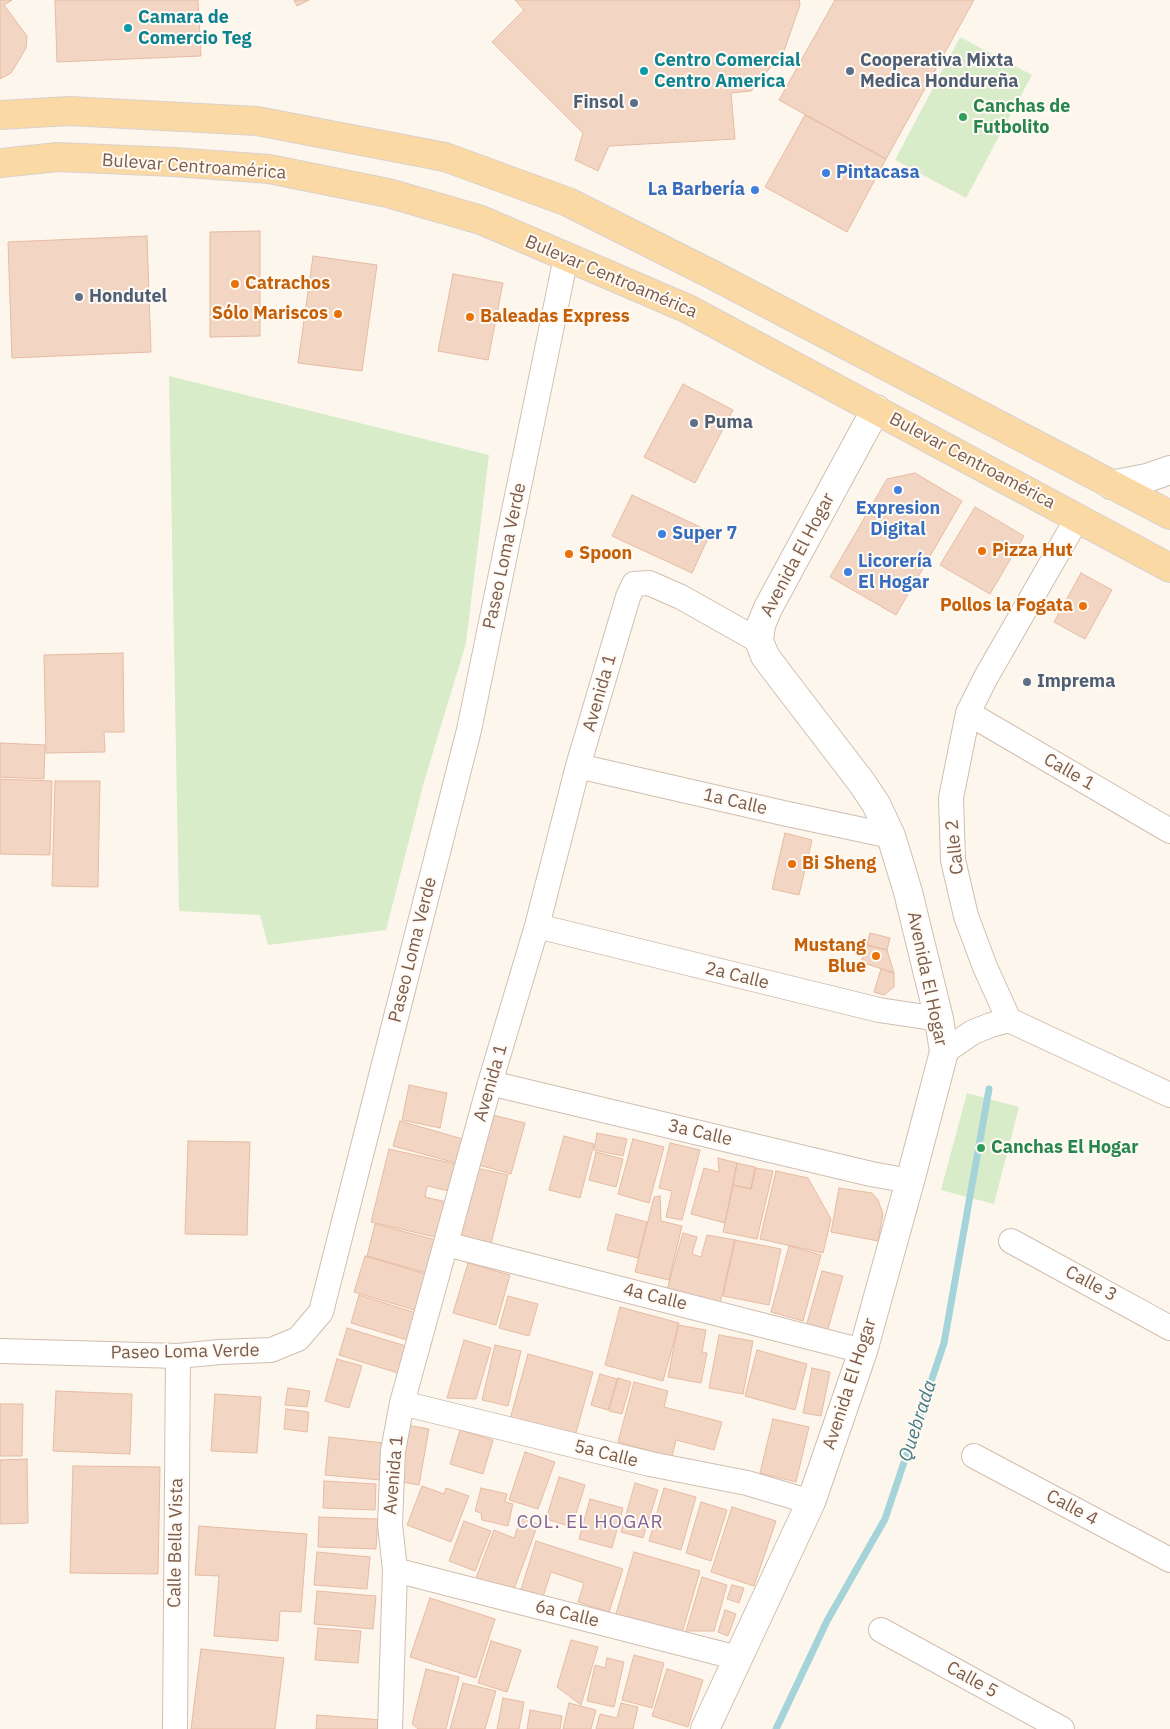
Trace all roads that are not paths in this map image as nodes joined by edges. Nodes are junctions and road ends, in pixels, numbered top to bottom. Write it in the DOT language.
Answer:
graph roads {
  1 [pos="0,115"];
  2 [pos="0,163"];
  3 [pos="566,257"];
  4 [pos="876,409"];
  5 [pos="1170,470"];
  6 [pos="1112,485"];
  7 [pos="1170,515"];
  8 [pos="1078,517"];
  9 [pos="1170,568"];
  10 [pos="759,641"];
  11 [pos="968,714"];
  12 [pos="578,766"];
  13 [pos="1170,831"];
  14 [pos="891,836"];
  15 [pos="537,926"];
  16 [pos="939,1019"];
  17 [pos="1009,1020"];
  18 [pos="944,1052"];
  19 [pos="490,1083"];
  20 [pos="1170,1096"];
  21 [pos="910,1181"];
  22 [pos="1011,1241"];
  23 [pos="446,1244"];
  24 [pos="1170,1328"];
  25 [pos="0,1351"];
  26 [pos="863,1351"];
  27 [pos="178,1356"];
  28 [pos="402,1403"];
  29 [pos="974,1456"];
  30 [pos="811,1502"];
  31 [pos="1170,1560"];
  32 [pos="395,1570"];
  33 [pos="882,1630"];
  34 [pos="738,1658"];
  35 [pos="175,1729"];
  36 [pos="390,1729"];
  37 [pos="705,1729"];
  38 [pos="1062,1729"];
  1 -- 6 [label="main road"];
  2 -- 3 [label="main road, Bulevar Centroamérica"];
  3 -- 4 [label="main road, Bulevar Centroamérica"];
  3 -- 27 [label="street, Paseo Loma Verde"];
  4 -- 8 [label="main road, Bulevar Centroamérica"];
  4 -- 10 [label="street, Avenida El Hogar"];
  5 -- 6 [label="street"];
  6 -- 7 [label="main road"];
  8 -- 9 [label="main road, Bulevar Centroamérica"];
  8 -- 11 [label="street, Calle 2"];
  10 -- 12 [label="street, Avenida 1"];
  10 -- 14 [label="street, Avenida El Hogar"];
  11 -- 13 [label="street, Calle 1"];
  11 -- 17 [label="street, Calle 2"];
  12 -- 14 [label="street, 1a Calle"];
  12 -- 15 [label="street, Avenida 1"];
  14 -- 16 [label="street, Avenida El Hogar"];
  15 -- 16 [label="street, 2a Calle"];
  15 -- 19 [label="street, Avenida 1"];
  16 -- 18 [label="street, Avenida El Hogar"];
  17 -- 18 [label="street"];
  17 -- 20 [label="street"];
  18 -- 21 [label="street, Avenida El Hogar"];
  19 -- 21 [label="street, 3a Calle"];
  19 -- 23 [label="street, Avenida 1"];
  21 -- 26 [label="street, Avenida El Hogar"];
  22 -- 24 [label="street, Calle 3"];
  23 -- 26 [label="street, 4a Calle"];
  23 -- 28 [label="street, Avenida 1"];
  25 -- 27 [label="street, Paseo Loma Verde"];
  26 -- 30 [label="street, Avenida El Hogar"];
  27 -- 35 [label="street, Calle Bella Vista"];
  28 -- 30 [label="street, 5a Calle"];
  28 -- 32 [label="street, Avenida 1"];
  29 -- 31 [label="street, Calle 4"];
  30 -- 34 [label="street, Avenida El Hogar"];
  32 -- 34 [label="street, 6a Calle"];
  32 -- 36 [label="street, Avenida 1"];
  33 -- 38 [label="street, Calle 5"];
  34 -- 37 [label="street, Avenida El Hogar"];
}
